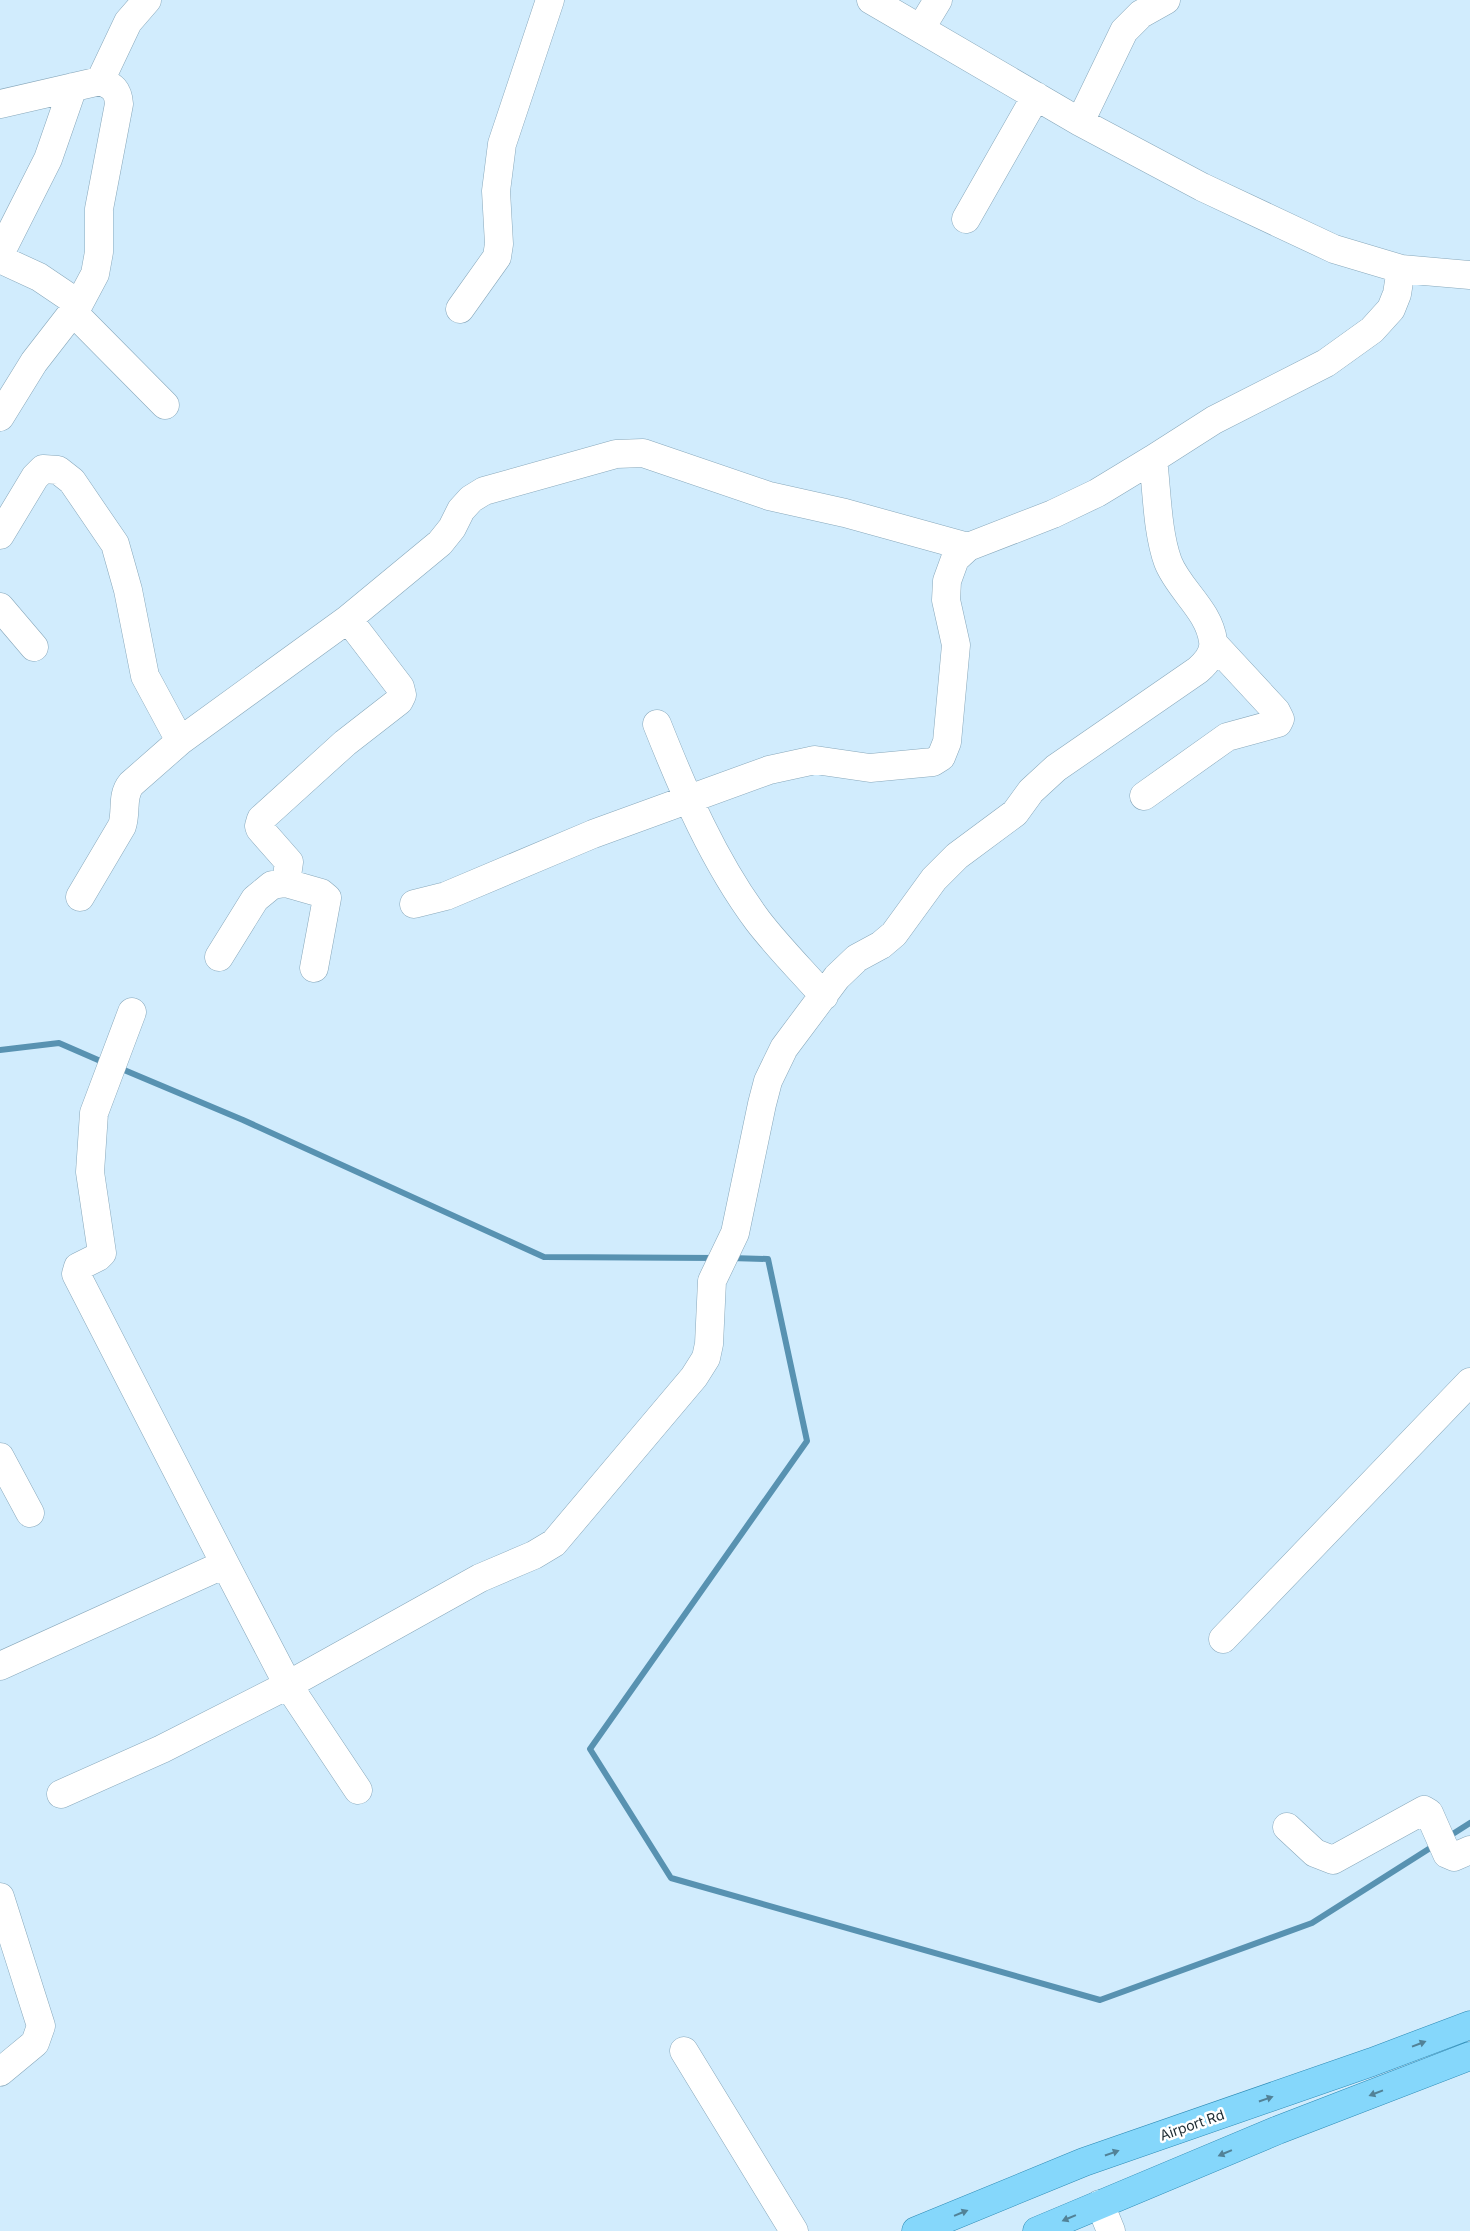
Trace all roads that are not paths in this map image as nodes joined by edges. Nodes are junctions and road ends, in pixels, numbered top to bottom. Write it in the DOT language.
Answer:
graph roads {
  1 [pos="146,0"];
  2 [pos="550,0"];
  3 [pos="871,0"];
  4 [pos="938,0"];
  5 [pos="1166,0"];
  6 [pos="921,28"];
  7 [pos="100,81"];
  8 [pos="73,87"];
  9 [pos="1036,96"];
  10 [pos="0,104"];
  11 [pos="1080,122"];
  12 [pos="966,219"];
  13 [pos="0,254"];
  14 [pos="0,259"];
  15 [pos="1401,269"];
  16 [pos="1470,275"];
  17 [pos="76,308"];
  18 [pos="460,309"];
  19 [pos="165,405"];
  20 [pos="0,417"];
  21 [pos="1153,459"];
  22 [pos="0,535"];
  23 [pos="968,547"];
  24 [pos="0,607"];
  25 [pos="348,619"];
  26 [pos="1214,644"];
  27 [pos="34,647"];
  28 [pos="657,724"];
  29 [pos="180,741"];
  30 [pos="1144,796"];
  31 [pos="688,800"];
  32 [pos="286,883"];
  33 [pos="80,897"];
  34 [pos="414,904"];
  35 [pos="219,957"];
  36 [pos="314,968"];
  37 [pos="824,996"];
  38 [pos="132,1012"];
  39 [pos="1470,1382"];
  40 [pos="0,1457"];
  41 [pos="30,1513"];
  42 [pos="225,1564"];
  43 [pos="1223,1639"];
  44 [pos="0,1666"];
  45 [pos="288,1685"];
  46 [pos="358,1790"];
  47 [pos="61,1794"];
  48 [pos="1288,1827"];
  49 [pos="1457,1850"];
  50 [pos="0,1896"];
  51 [pos="1470,2025"];
  52 [pos="684,2051"];
  53 [pos="1470,2056"];
  54 [pos="0,2072"];
  55 [pos="1100,2204"];
  56 [pos="794,2231"];
  57 [pos="916,2231"];
  58 [pos="1037,2231"];
  59 [pos="1111,2231"];
  1 -- 7 [label="street"];
  2 -- 18 [label="street"];
  3 -- 6 [label="street"];
  4 -- 6 [label="street"];
  5 -- 11 [label="street"];
  6 -- 9 [label="street"];
  7 -- 8 [label="street"];
  7 -- 17 [label="street"];
  8 -- 10 [label="street"];
  8 -- 13 [label="street"];
  9 -- 11 [label="street"];
  9 -- 12 [label="street"];
  11 -- 15 [label="street"];
  14 -- 17 [label="street"];
  15 -- 16 [label="street"];
  15 -- 21 [label="street"];
  17 -- 19 [label="street"];
  17 -- 20 [label="street"];
  21 -- 23 [label="street"];
  21 -- 26 [label="street"];
  22 -- 29 [label="street"];
  23 -- 25 [label="street"];
  23 -- 31 [label="street"];
  24 -- 27 [label="street"];
  25 -- 29 [label="street"];
  25 -- 32 [label="street"];
  26 -- 30 [label="street"];
  26 -- 37 [label="street"];
  28 -- 31 [label="street"];
  29 -- 33 [label="street"];
  31 -- 34 [label="street"];
  31 -- 37 [label="street"];
  32 -- 35 [label="street"];
  32 -- 36 [label="street"];
  37 -- 45 [label="street"];
  38 -- 42 [label="street"];
  39 -- 43 [label="street"];
  40 -- 41 [label="street"];
  42 -- 44 [label="street"];
  42 -- 45 [label="street"];
  45 -- 46 [label="street"];
  45 -- 47 [label="street"];
  48 -- 49 [label="street"];
  50 -- 54 [label="street"];
  57 -- 51 [label="main road, Airport Rd, one-way"];
  52 -- 56 [label="street"];
  53 -- 55 [label="main road, one-way"];
  55 -- 58 [label="main road, one-way"];
  55 -- 59 [label="street"];
}
